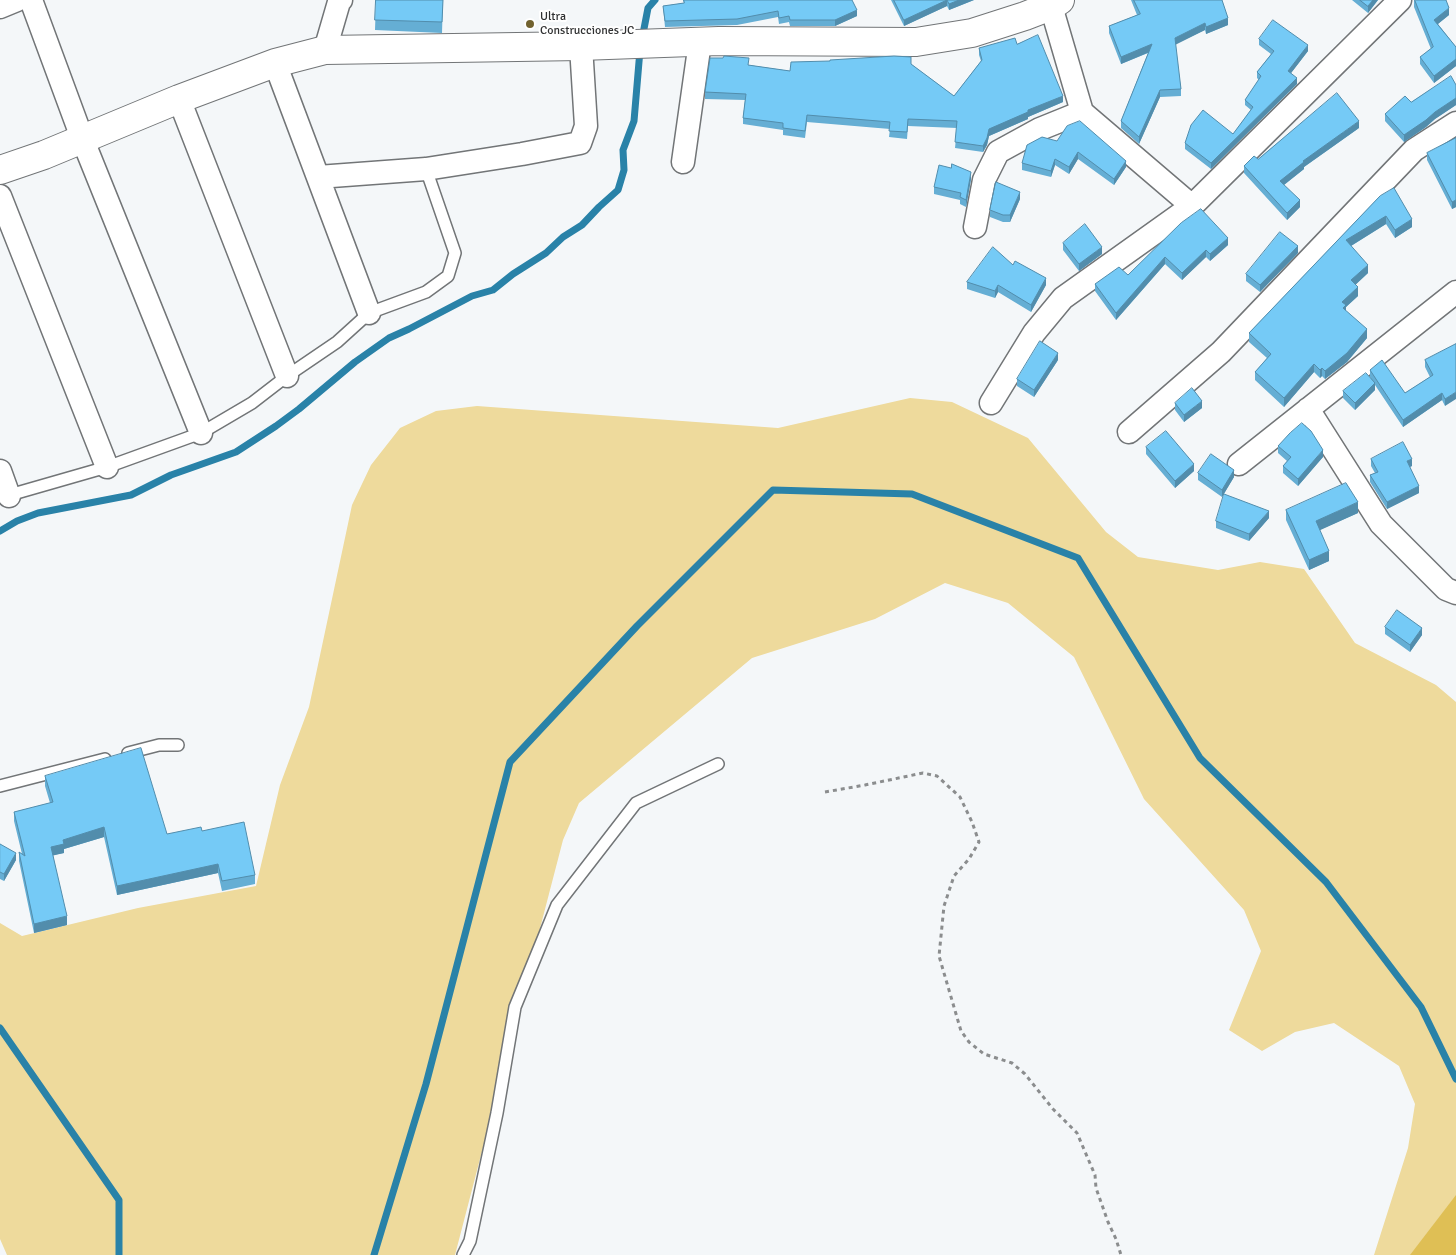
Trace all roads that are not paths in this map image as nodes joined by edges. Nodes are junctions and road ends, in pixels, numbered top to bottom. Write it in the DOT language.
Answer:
graph roads {
  1 [pos="17,0"];
  2 [pos="30,0"];
  3 [pos="1400,0"];
  4 [pos="340,1"];
  5 [pos="1056,3"];
  6 [pos="0,7"];
  7 [pos="700,42"];
  8 [pos="581,46"];
  9 [pos="325,50"];
  10 [pos="275,63"];
  11 [pos="179,99"];
  12 [pos="1082,112"];
  13 [pos="1456,123"];
  14 [pos="82,138"];
  15 [pos="683,162"];
  16 [pos="426,169"];
  17 [pos="0,170"];
  18 [pos="318,177"];
  19 [pos="0,196"];
  20 [pos="1192,206"];
  21 [pos="975,227"];
  22 [pos="1456,292"];
  23 [pos="369,313"];
  24 [pos="287,376"];
  25 [pos="991,403"];
  26 [pos="1308,409"];
  27 [pos="1129,432"];
  28 [pos="201,433"];
  29 [pos="1239,464"];
  30 [pos="106,467"];
  31 [pos="0,471"];
  32 [pos="5,497"];
  33 [pos="1456,593"];
  34 [pos="178,745"];
  35 [pos="718,764"];
  36 [pos="0,786"];
  37 [pos="463,1255"];
  1 -- 6 [label="street"];
  2 -- 14 [label="street"];
  3 -- 20 [label="street"];
  4 -- 9 [label="street"];
  5 -- 7 [label="main road"];
  5 -- 12 [label="street"];
  7 -- 8 [label="main road"];
  7 -- 15 [label="street"];
  8 -- 9 [label="main road"];
  8 -- 16 [label="street"];
  9 -- 10 [label="main road"];
  10 -- 11 [label="main road"];
  10 -- 18 [label="street"];
  11 -- 14 [label="main road"];
  11 -- 24 [label="street"];
  12 -- 20 [label="street"];
  12 -- 21 [label="street"];
  13 -- 27 [label="street"];
  14 -- 17 [label="main road"];
  14 -- 28 [label="street"];
  16 -- 18 [label="street"];
  16 -- 23 [label="lane"];
  18 -- 23 [label="street"];
  19 -- 30 [label="street"];
  20 -- 25 [label="street"];
  22 -- 26 [label="street"];
  23 -- 24 [label="lane"];
  24 -- 28 [label="lane"];
  26 -- 29 [label="street"];
  26 -- 33 [label="street"];
  28 -- 30 [label="lane"];
  30 -- 32 [label="lane"];
  31 -- 32 [label="street"];
  34 -- 36 [label="lane"];
  35 -- 37 [label="lane"];
}
